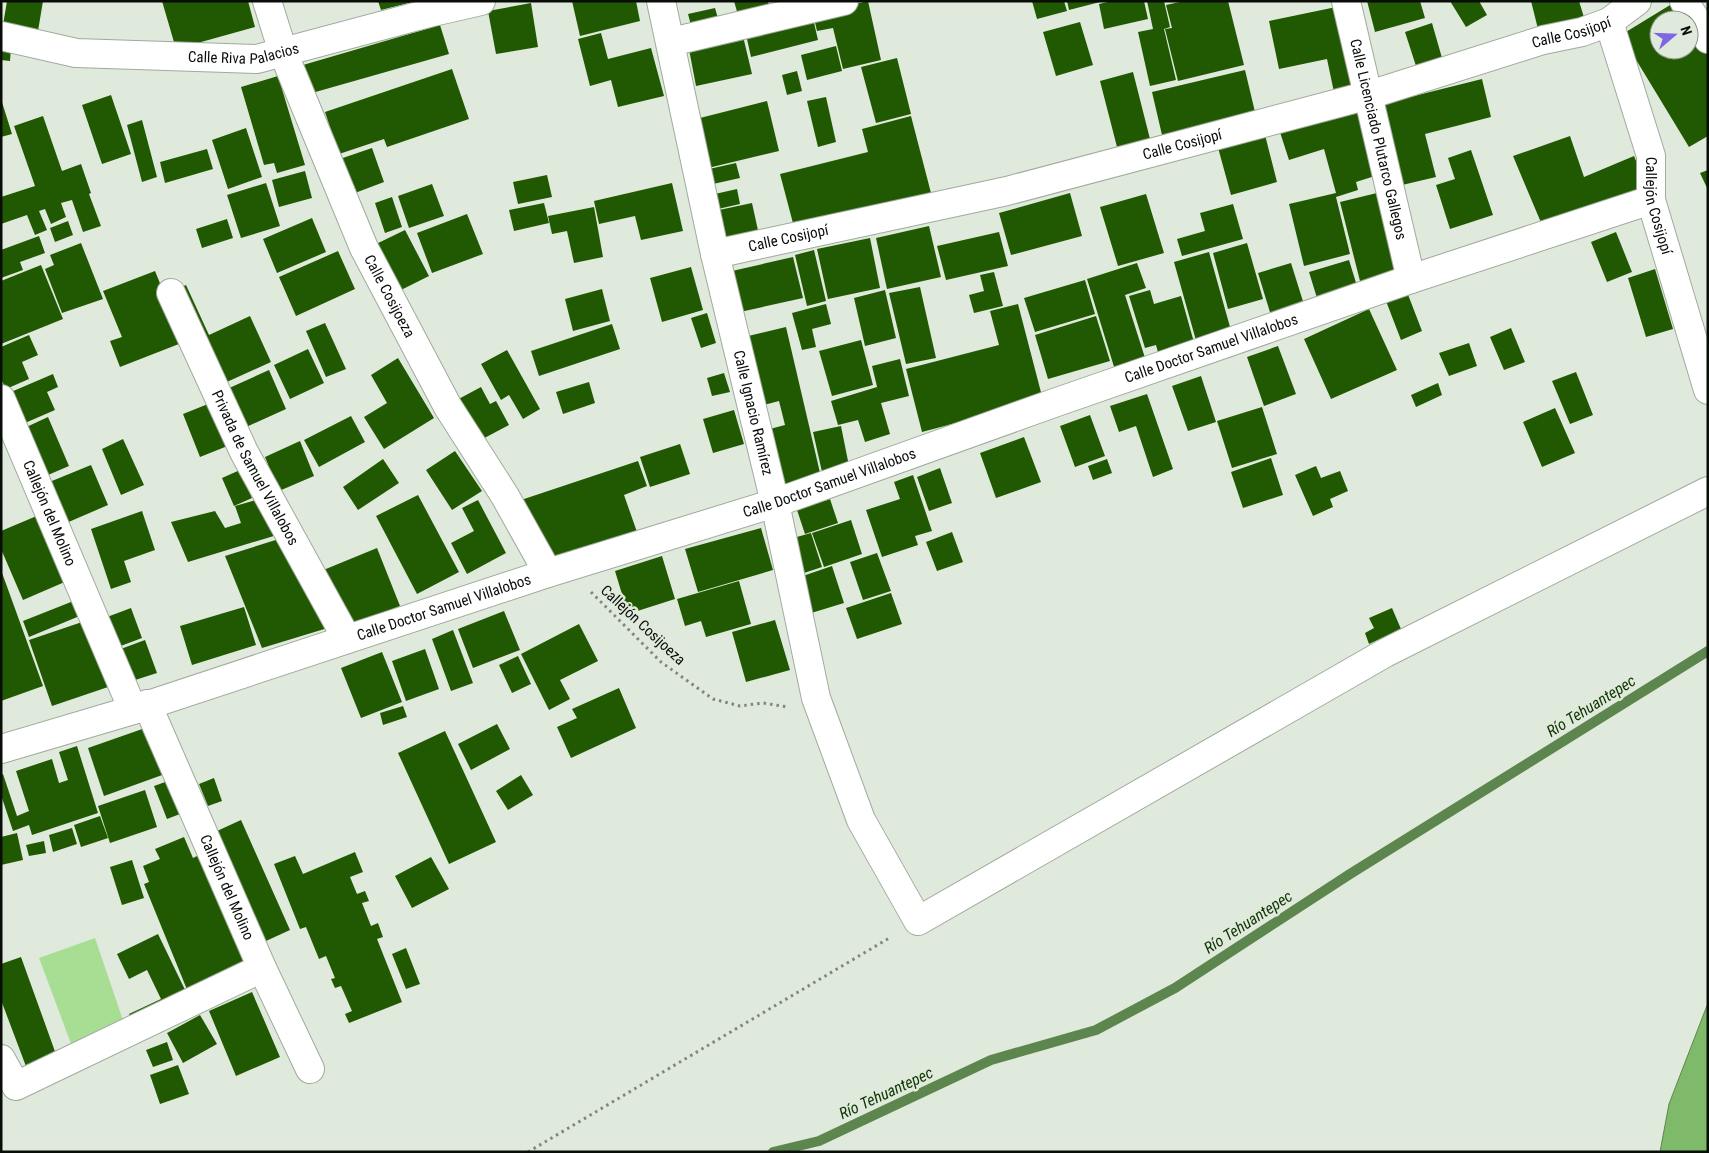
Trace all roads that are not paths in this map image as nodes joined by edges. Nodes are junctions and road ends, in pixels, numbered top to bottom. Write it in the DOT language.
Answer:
graph roads {
  1 [pos="268,1"];
  2 [pos="661,1"];
  3 [pos="844,1"];
  4 [pos="1346,1"];
  5 [pos="1637,1"];
  6 [pos="1684,1"];
  7 [pos="473,2"];
  8 [pos="1609,22"];
  9 [pos="1,36"];
  10 [pos="1708,39"];
  11 [pos="671,42"];
  12 [pos="283,52"];
  13 [pos="1368,95"];
  14 [pos="1651,200"];
  15 [pos="715,254"];
  16 [pos="1411,279"];
  17 [pos="171,292"];
  18 [pos="1708,390"];
  19 [pos="1,400"];
  20 [pos="1708,491"];
  21 [pos="775,503"];
  22 [pos="557,570"];
  23 [pos="347,639"];
  24 [pos="140,707"];
  25 [pos="1,749"];
  26 [pos="262,968"];
  27 [pos="1,1059"];
  28 [pos="310,1069"];
  29 [pos="9,1090"];
  1 -- 12 [label="street, Calle Cosijoeza"];
  2 -- 11 [label="street, Calle Ignacio Ramírez"];
  3 -- 11 [label="street"];
  4 -- 13 [label="street, Calle Licenciado Plutarco Gallegos"];
  5 -- 8 [label="street, Calle Cosijopí"];
  6 -- 10 [label="street"];
  7 -- 12 [label="street, Calle Riva Palacios"];
  8 -- 13 [label="street, Calle Cosijopí"];
  8 -- 14 [label="street, Callejón Cosijopí"];
  9 -- 12 [label="street, Calle Riva Palacios"];
  11 -- 15 [label="street, Calle Ignacio Ramírez"];
  12 -- 22 [label="street, Calle Cosijoeza"];
  13 -- 15 [label="street, Calle Cosijopí"];
  13 -- 16 [label="street, Calle Licenciado Plutarco Gallegos"];
  14 -- 16 [label="street, Calle Doctor Samuel Villalobos"];
  14 -- 18 [label="street, Callejón Cosijopí"];
  15 -- 21 [label="street, Calle Ignacio Ramírez"];
  16 -- 21 [label="street, Calle Doctor Samuel Villalobos"];
  17 -- 23 [label="street, Privada de Samuel Villalobos"];
  19 -- 24 [label="street, Callejón del Molino"];
  20 -- 21 [label="street, Calle Ignacio Ramírez"];
  21 -- 22 [label="street, Calle Doctor Samuel Villalobos"];
  22 -- 23 [label="street, Calle Doctor Samuel Villalobos"];
  23 -- 24 [label="street, Calle Doctor Samuel Villalobos"];
  24 -- 25 [label="street, Calle Doctor Samuel Villalobos"];
  24 -- 26 [label="street, Callejón del Molino"];
  26 -- 28 [label="street, Callejón del Molino"];
  26 -- 29 [label="street"];
  27 -- 29 [label="street"];
}
